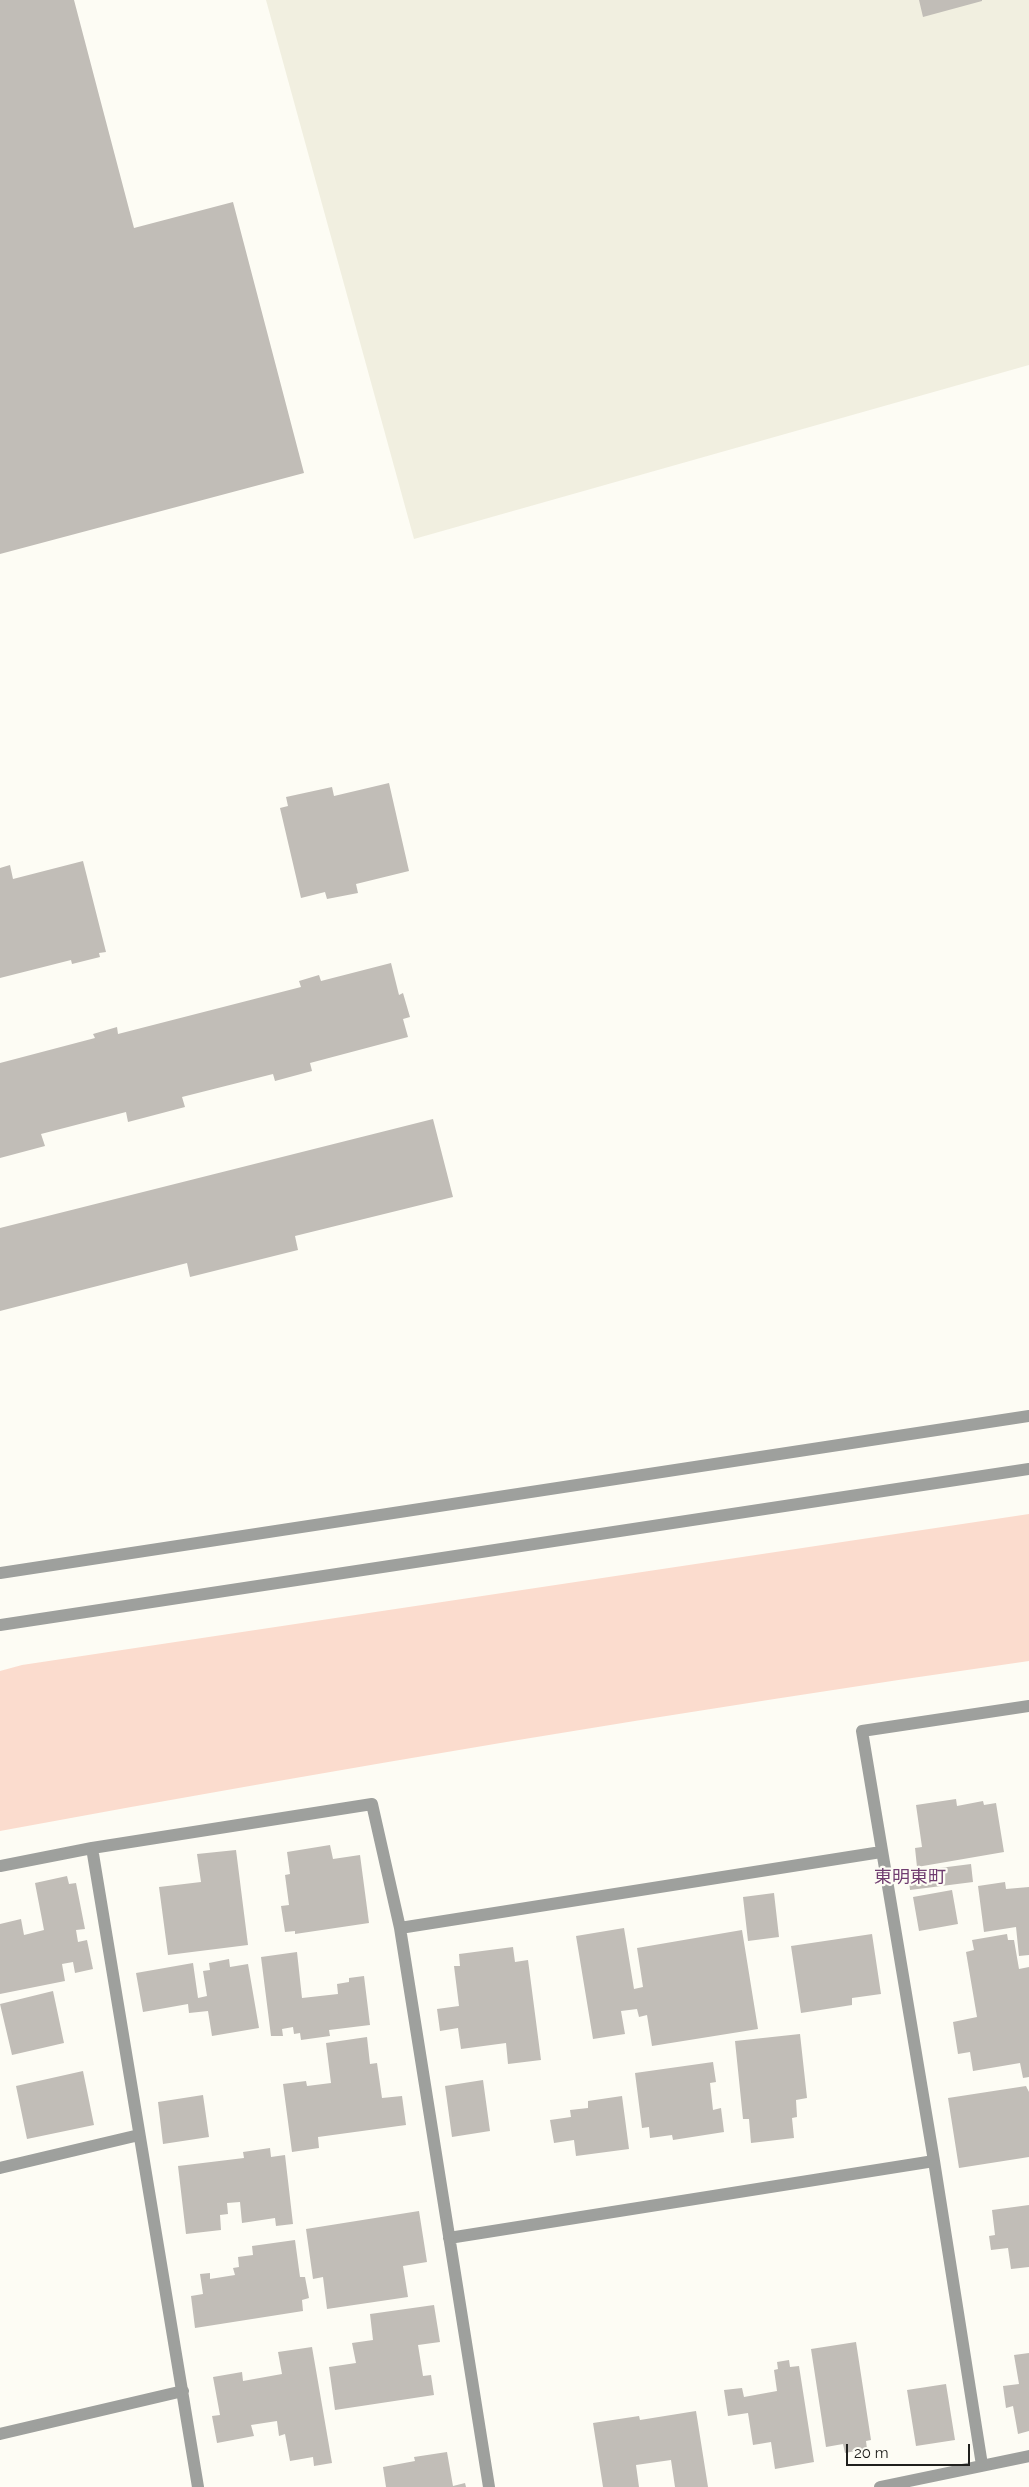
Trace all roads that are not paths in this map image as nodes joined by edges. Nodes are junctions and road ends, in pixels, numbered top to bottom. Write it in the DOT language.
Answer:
graph roads {
  1 [pos="1029,1416"];
  2 [pos="1029,1470"];
  3 [pos="0,1573"];
  4 [pos="0,1625"];
  5 [pos="1029,1706"];
  6 [pos="92,1848"];
  7 [pos="881,1852"];
  8 [pos="0,1866"];
  9 [pos="400,1928"];
  10 [pos="140,2135"];
  11 [pos="934,2161"];
  12 [pos="0,2168"];
  13 [pos="449,2238"];
  14 [pos="183,2392"];
  15 [pos="0,2434"];
  16 [pos="1029,2456"];
  17 [pos="982,2465"];
  18 [pos="198,2487"];
  19 [pos="489,2487"];
  20 [pos="880,2487"];
  1 -- 3 [label="street"];
  2 -- 4 [label="street"];
  5 -- 7 [label="street"];
  6 -- 8 [label="street"];
  6 -- 9 [label="street"];
  6 -- 10 [label="street"];
  7 -- 9 [label="street"];
  7 -- 11 [label="street"];
  9 -- 13 [label="street"];
  10 -- 12 [label="street"];
  10 -- 14 [label="street"];
  11 -- 13 [label="street"];
  11 -- 17 [label="street"];
  13 -- 19 [label="street"];
  14 -- 15 [label="street"];
  14 -- 18 [label="street"];
  16 -- 17 [label="street"];
  17 -- 20 [label="street"];
}
